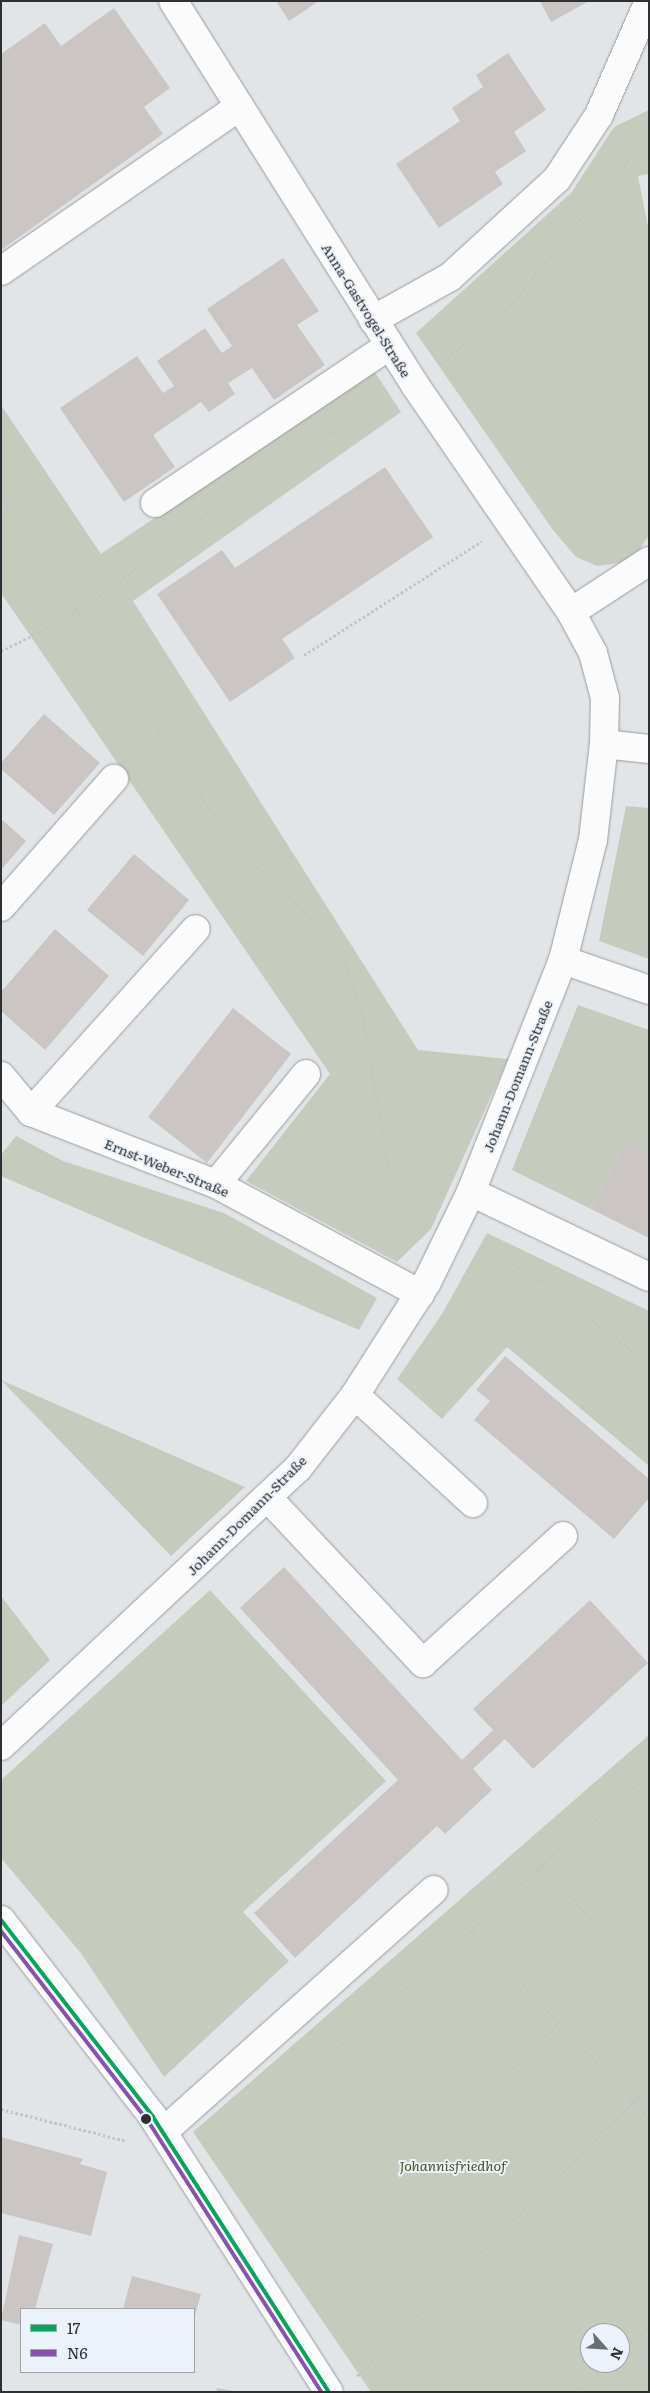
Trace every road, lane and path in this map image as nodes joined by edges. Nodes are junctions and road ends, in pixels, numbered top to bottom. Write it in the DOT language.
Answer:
graph roads {
  1 [pos="173,1"];
  2 [pos="648,1"];
  3 [pos="239,107"];
  4 [pos="1,271"];
  5 [pos="373,320"];
  6 [pos="389,346"];
  7 [pos="1,496"];
  8 [pos="155,502"];
  9 [pos="509,523"];
  10 [pos="649,562"];
  11 [pos="80,612"];
  12 [pos="571,612"];
  13 [pos="1,652"];
  14 [pos="304,655"];
  15 [pos="604,744"];
  16 [pos="649,749"];
  17 [pos="114,779"];
  18 [pos="1,907"];
  19 [pos="196,929"];
  20 [pos="563,960"];
  21 [pos="649,990"];
  22 [pos="306,1074"];
  23 [pos="1,1076"];
  24 [pos="31,1112"];
  25 [pos="216,1184"];
  26 [pos="470,1192"];
  27 [pos="453,1232"];
  28 [pos="649,1277"];
  29 [pos="420,1294"];
  30 [pos="649,1364"];
  31 [pos="355,1395"];
  32 [pos="267,1497"];
  33 [pos="473,1503"];
  34 [pos="563,1536"];
  35 [pos="1,1746"];
  36 [pos="649,1774"];
  37 [pos="541,1865"];
  38 [pos="434,1890"];
  39 [pos="2,1923"];
  40 [pos="472,1930"];
  41 [pos="649,1982"];
  42 [pos="560,2022"];
  43 [pos="337,2048"];
  44 [pos="649,2086"];
  45 [pos="487,2092"];
  46 [pos="634,2100"];
  47 [pos="1,2109"];
  48 [pos="649,2118"];
  49 [pos="163,2132"];
  50 [pos="179,2154"];
  51 [pos="649,2326"];
  52 [pos="630,2344"];
  53 [pos="599,2373"];
  54 [pos="353,2380"];
  55 [pos="329,2392"];
  56 [pos="579,2392"];
  1 -- 3 [label="street, Anna-Gastvogel-Straße"];
  2 -- 5 [label="street"];
  3 -- 4 [label="street"];
  3 -- 5 [label="street, Anna-Gastvogel-Straße"];
  5 -- 6 [label="street, Anna-Gastvogel-Straße"];
  6 -- 8 [label="street"];
  6 -- 9 [label="street, Anna-Gastvogel-Straße"];
  7 -- 11 [label="path"];
  9 -- 12 [label="street, Anna-Gastvogel-Straße"];
  9 -- 14 [label="path"];
  10 -- 12 [label="street"];
  11 -- 13 [label="path"];
  11 -- 27 [label="path"];
  12 -- 15 [label="street, Johann-Domann-Straße"];
  15 -- 16 [label="street"];
  15 -- 20 [label="street, Johann-Domann-Straße"];
  17 -- 18 [label="street"];
  19 -- 24 [label="street"];
  20 -- 21 [label="street"];
  20 -- 26 [label="street, Johann-Domann-Straße"];
  22 -- 25 [label="street"];
  23 -- 24 [label="street, Ernst-Weber-Straße"];
  24 -- 25 [label="street, Ernst-Weber-Straße"];
  25 -- 29 [label="street, Ernst-Weber-Straße"];
  26 -- 27 [label="street, Johann-Domann-Straße"];
  26 -- 28 [label="street"];
  27 -- 29 [label="street, Johann-Domann-Straße"];
  27 -- 30 [label="path"];
  29 -- 31 [label="street, Johann-Domann-Straße"];
  31 -- 32 [label="street, Johann-Domann-Straße"];
  31 -- 33 [label="street"];
  32 -- 34 [label="street"];
  32 -- 35 [label="street, Johann-Domann-Straße"];
  36 -- 37 [label="path"];
  37 -- 40 [label="path"];
  37 -- 41 [label="path"];
  38 -- 49 [label="street"];
  39 -- 49 [label="street"];
  40 -- 42 [label="path"];
  40 -- 43 [label="path"];
  42 -- 45 [label="path"];
  42 -- 46 [label="path"];
  44 -- 46 [label="path"];
  46 -- 48 [label="path"];
  46 -- 54 [label="path"];
  47 -- 50 [label="path"];
  49 -- 50 [label="street"];
  50 -- 55 [label="street"];
  51 -- 52 [label="path"];
  53 -- 56 [label="path"];
}
